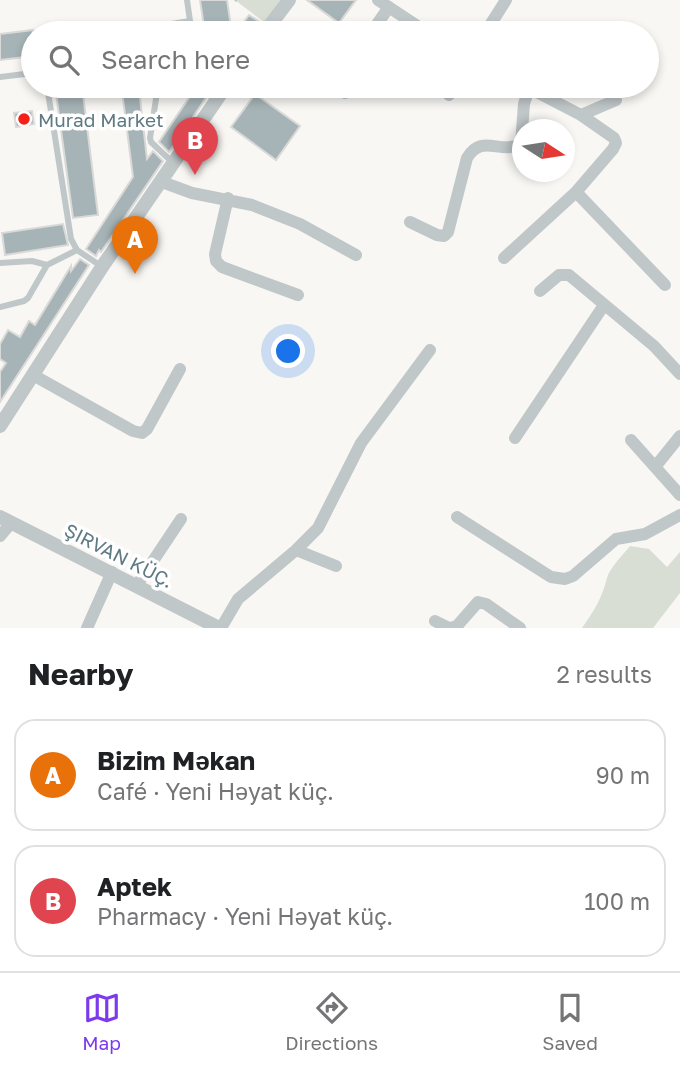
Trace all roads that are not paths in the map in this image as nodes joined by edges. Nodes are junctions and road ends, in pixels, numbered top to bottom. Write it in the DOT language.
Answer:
graph roads {
  1 [pos="187,0"];
  2 [pos="289,0"];
  3 [pos="506,0"];
  4 [pos="383,4"];
  5 [pos="190,21"];
  6 [pos="273,21"];
  7 [pos="376,21"];
  8 [pos="409,21"];
  9 [pos="493,21"];
  10 [pos="21,75"];
  11 [pos="0,78"];
  12 [pos="49,98"];
  13 [pos="156,98"];
  14 [pos="218,98"];
  15 [pos="528,98"];
  16 [pos="551,98"];
  17 [pos="616,100"];
  18 [pos="581,115"];
  19 [pos="174,163"];
  20 [pos="162,182"];
  21 [pos="576,192"];
  22 [pos="228,198"];
  23 [pos="410,222"];
  24 [pos="77,250"];
  25 [pos="356,255"];
  26 [pos="504,258"];
  27 [pos="0,263"];
  28 [pos="47,265"];
  29 [pos="102,267"];
  30 [pos="665,285"];
  31 [pos="540,291"];
  32 [pos="298,295"];
  33 [pos="604,305"];
  34 [pos="0,307"];
  35 [pos="430,350"];
  36 [pos="180,369"];
  37 [pos="680,374"];
  38 [pos="33,376"];
  39 [pos="0,426"];
  40 [pos="680,436"];
  41 [pos="514,438"];
  42 [pos="631,440"];
  43 [pos="655,467"];
  44 [pos="680,495"];
  45 [pos="680,515"];
  46 [pos="457,517"];
  47 [pos="181,519"];
  48 [pos="6,520"];
  49 [pos="0,536"];
  50 [pos="296,550"];
  51 [pos="336,566"];
  52 [pos="112,572"];
  53 [pos="137,584"];
  54 [pos="435,621"];
  55 [pos="511,626"];
  56 [pos="87,628"];
  57 [pos="220,628"];
  58 [pos="450,628"];
  1 -- 5 [label="lane"];
  2 -- 6 [label="street"];
  3 -- 9 [label="street"];
  4 -- 7 [label="street"];
  4 -- 8 [label="street"];
  10 -- 11 [label="lane"];
  12 -- 24 [label="lane"];
  13 -- 19 [label="lane"];
  14 -- 19 [label="street"];
  15 -- 23 [label="street"];
  16 -- 18 [label="street"];
  17 -- 18 [label="street"];
  18 -- 21 [label="street"];
  19 -- 20 [label="street"];
  20 -- 22 [label="street"];
  20 -- 29 [label="street"];
  21 -- 26 [label="street"];
  21 -- 30 [label="street"];
  22 -- 25 [label="street"];
  22 -- 32 [label="street"];
  24 -- 28 [label="lane"];
  24 -- 29 [label="lane"];
  27 -- 28 [label="lane"];
  28 -- 34 [label="lane"];
  29 -- 38 [label="street"];
  31 -- 33 [label="street"];
  33 -- 37 [label="street"];
  33 -- 41 [label="street"];
  35 -- 50 [label="street"];
  36 -- 38 [label="street"];
  38 -- 39 [label="street"];
  40 -- 43 [label="street"];
  42 -- 43 [label="street"];
  43 -- 44 [label="street"];
  45 -- 46 [label="street"];
  47 -- 53 [label="street"];
  48 -- 49 [label="street"];
  48 -- 52 [label="street, ŞIRVAN KÜÇ."];
  50 -- 51 [label="street"];
  50 -- 57 [label="street"];
  52 -- 53 [label="street, ŞIRVAN KÜÇ."];
  52 -- 56 [label="street"];
  53 -- 57 [label="street, ŞIRVAN KÜÇ."];
  54 -- 58 [label="street"];
  55 -- 58 [label="street"];
}
